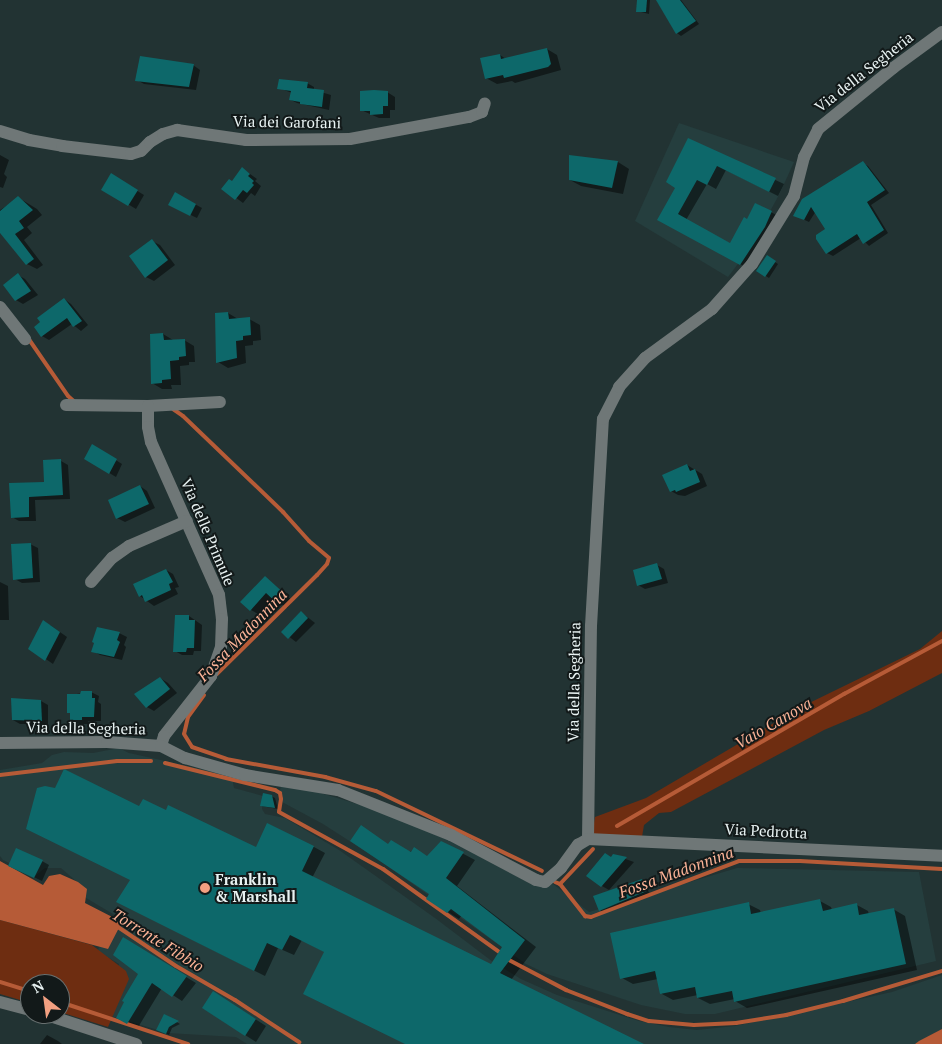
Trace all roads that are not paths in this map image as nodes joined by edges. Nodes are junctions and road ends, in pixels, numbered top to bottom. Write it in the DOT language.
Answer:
graph roads {
  1 [pos="942,32"];
  2 [pos="485,103"];
  3 [pos="0,131"];
  4 [pos="0,307"];
  5 [pos="25,339"];
  6 [pos="220,402"];
  7 [pos="66,405"];
  8 [pos="148,406"];
  9 [pos="187,521"];
  10 [pos="91,582"];
  11 [pos="0,744"];
  12 [pos="161,746"];
  13 [pos="588,839"];
  14 [pos="942,856"];
  15 [pos="0,1002"];
  16 [pos="20,1007"];
  17 [pos="70,1022"];
  18 [pos="136,1044"];
  1 -- 13 [label="street, Via della Segheria"];
  2 -- 3 [label="street, Via dei Garofani"];
  4 -- 5 [label="street"];
  6 -- 8 [label="street"];
  7 -- 8 [label="street"];
  8 -- 9 [label="street, Via delle Primule"];
  9 -- 10 [label="street"];
  9 -- 12 [label="street, Via delle Primule"];
  11 -- 12 [label="street, Via della Segheria"];
  12 -- 13 [label="street, Via della Segheria"];
  13 -- 14 [label="street, Via Pedrotta"];
  15 -- 16 [label="street"];
  17 -- 18 [label="street"];
}
